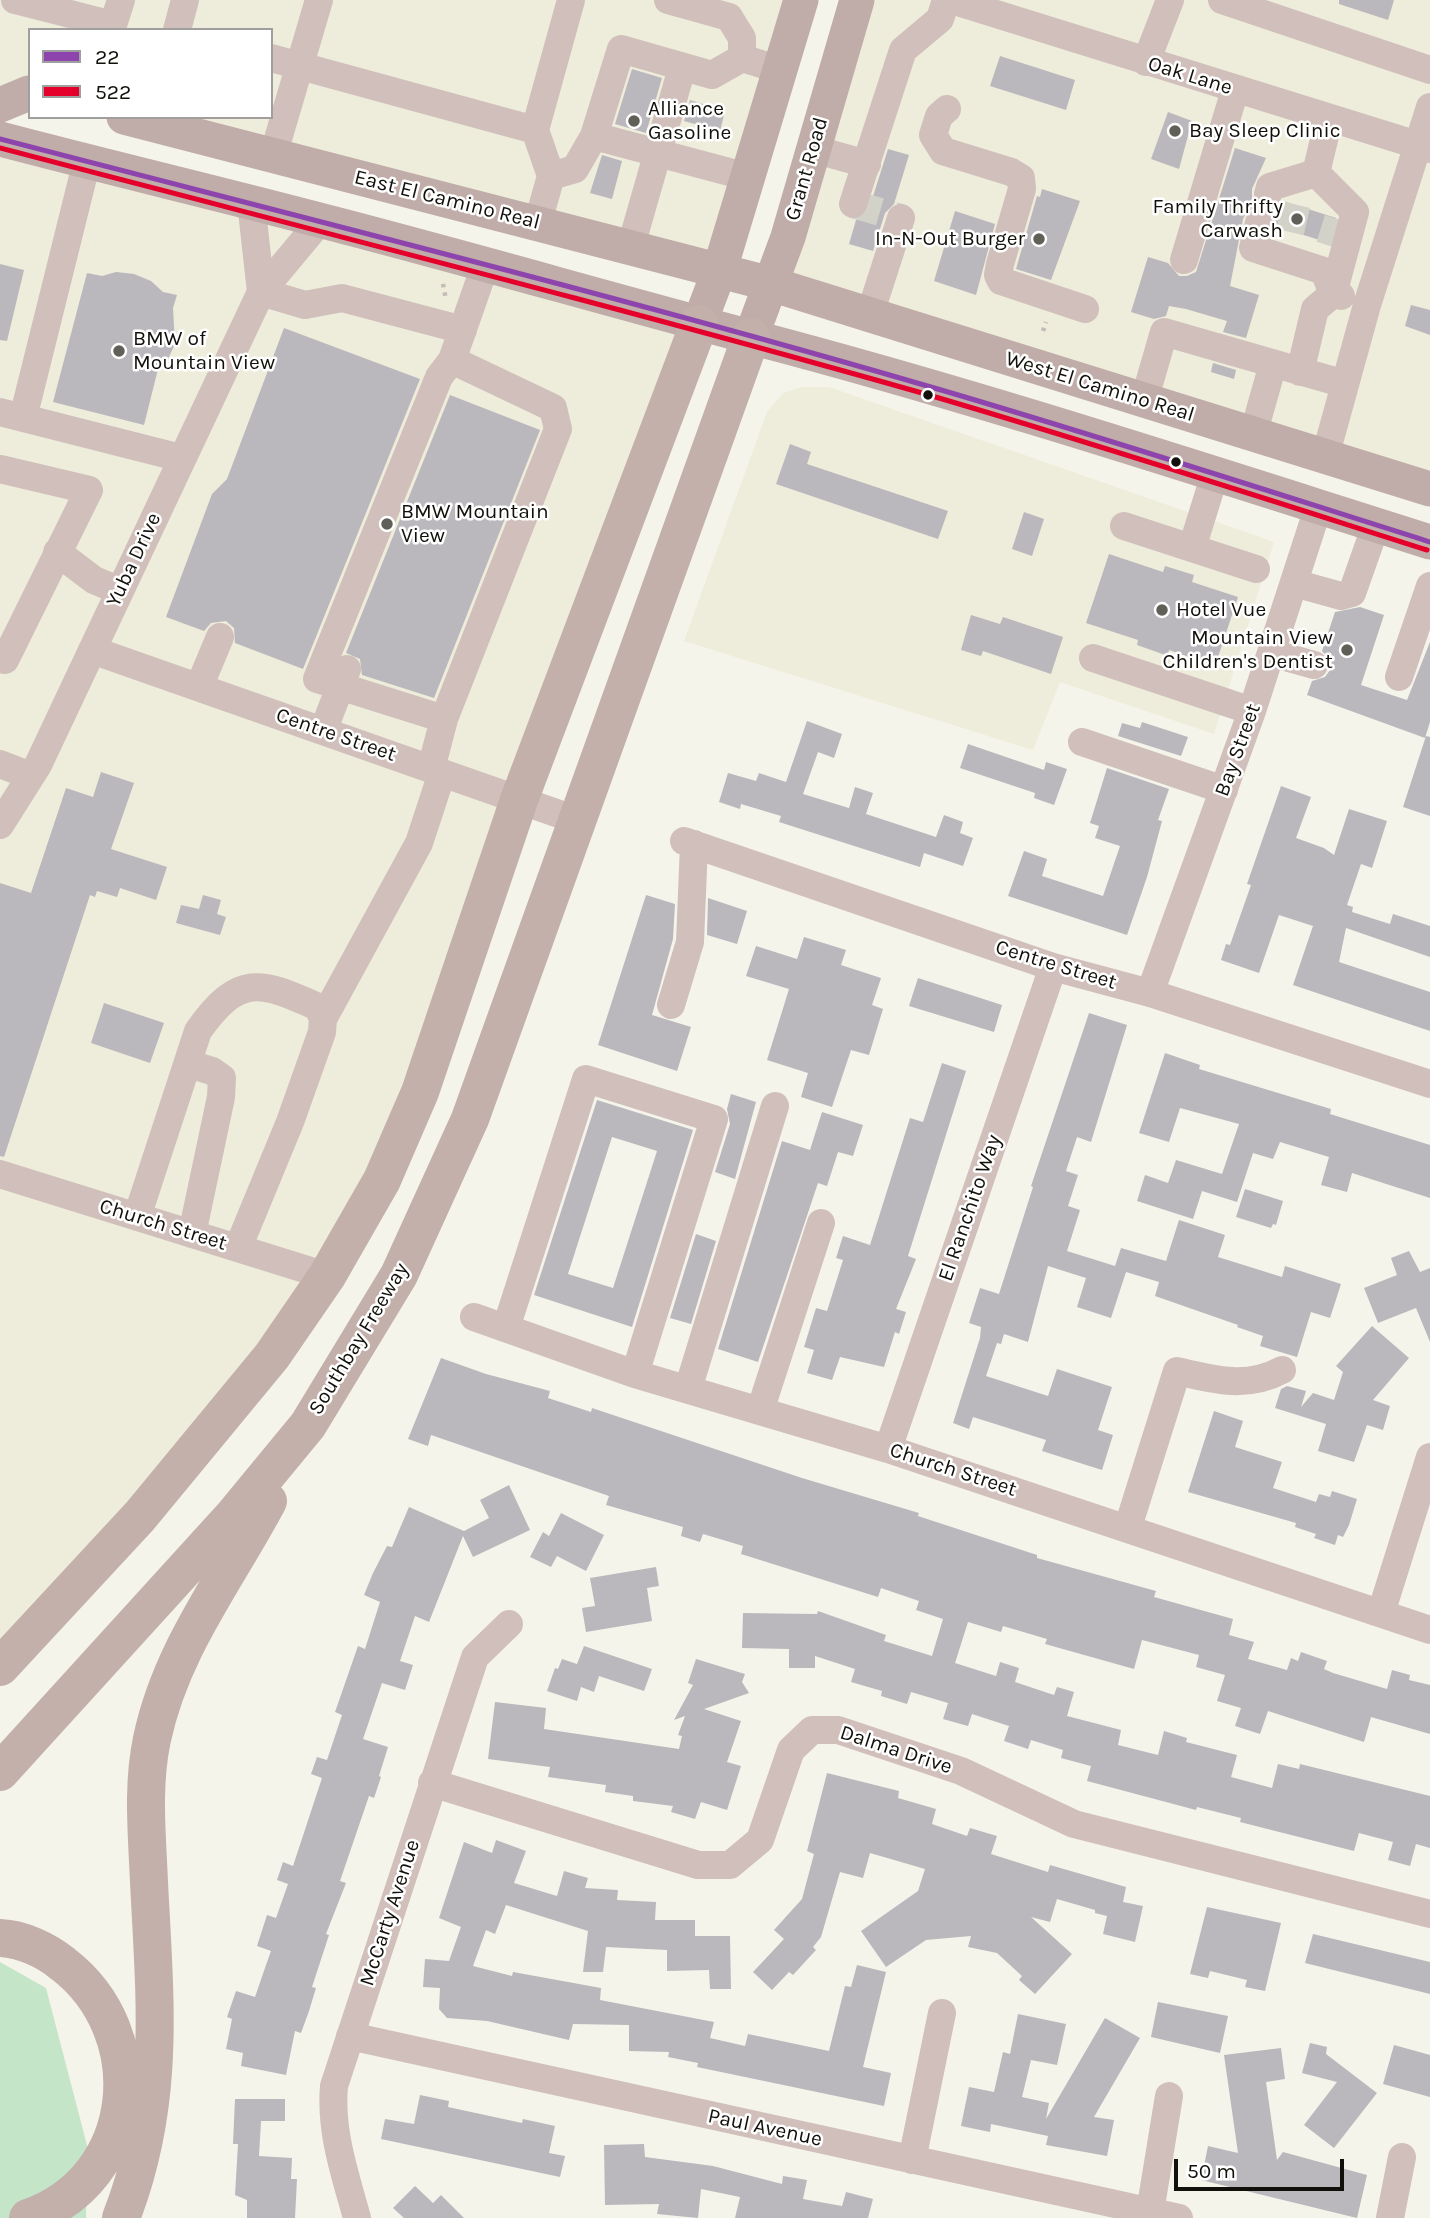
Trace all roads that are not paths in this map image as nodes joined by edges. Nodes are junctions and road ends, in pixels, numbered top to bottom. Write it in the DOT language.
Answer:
graph roads {
  1 [pos="15,0"];
  2 [pos="121,0"];
  3 [pos="185,0"];
  4 [pos="318,0"];
  5 [pos="571,0"];
  6 [pos="668,0"];
  7 [pos="801,0"];
  8 [pos="858,0"];
  9 [pos="948,0"];
  10 [pos="1170,0"];
  11 [pos="1222,0"];
  12 [pos="178,28"];
  13 [pos="742,58"];
  14 [pos="273,59"];
  15 [pos="1146,62"];
  16 [pos="299,66"];
  17 [pos="682,68"];
  18 [pos="780,69"];
  19 [pos="1430,70"];
  20 [pos="0,85"];
  21 [pos="1235,90"];
  22 [pos="28,93"];
  23 [pos="28,93"];
  24 [pos="0,105"];
  25 [pos="1430,107"];
  26 [pos="947,108"];
  27 [pos="132,119"];
  28 [pos="1329,119"];
  29 [pos="535,130"];
  30 [pos="594,136"];
  31 [pos="0,139"];
  32 [pos="1422,148"];
  33 [pos="38,149"];
  34 [pos="813,149"];
  35 [pos="656,154"];
  36 [pos="273,156"];
  37 [pos="87,161"];
  38 [pos="867,164"];
  39 [pos="1316,173"];
  40 [pos="551,176"];
  41 [pos="748,177"];
  42 [pos="1283,199"];
  43 [pos="251,202"];
  44 [pos="853,204"];
  45 [pos="1332,215"];
  46 [pos="901,218"];
  47 [pos="321,220"];
  48 [pos="538,222"];
  49 [pos="631,246"];
  50 [pos="1299,251"];
  51 [pos="1184,260"];
  52 [pos="485,266"];
  53 [pos="720,269"];
  54 [pos="771,284"];
  55 [pos="261,292"];
  56 [pos="1367,305"];
  57 [pos="1085,309"];
  58 [pos="870,314"];
  59 [pos="699,324"];
  60 [pos="463,330"];
  61 [pos="751,337"];
  62 [pos="1273,364"];
  63 [pos="446,369"];
  64 [pos="1300,372"];
  65 [pos="1345,384"];
  66 [pos="1144,401"];
  67 [pos="11,415"];
  68 [pos="1253,435"];
  69 [pos="1325,457"];
  70 [pos="181,458"];
  71 [pos="0,469"];
  72 [pos="1215,474"];
  73 [pos="1428,484"];
  74 [pos="1319,505"];
  75 [pos="1376,525"];
  76 [pos="1124,526"];
  77 [pos="1430,542"];
  78 [pos="1192,548"];
  79 [pos="57,552"];
  80 [pos="1256,569"];
  81 [pos="1294,583"];
  82 [pos="1430,586"];
  83 [pos="120,590"];
  84 [pos="220,637"];
  85 [pos="92,650"];
  86 [pos="1271,653"];
  87 [pos="1093,658"];
  88 [pos="0,659"];
  89 [pos="1314,664"];
  90 [pos="1399,677"];
  91 [pos="334,678"];
  92 [pos="199,687"];
  93 [pos="1252,711"];
  94 [pos="444,719"];
  95 [pos="323,731"];
  96 [pos="1082,741"];
  97 [pos="0,764"];
  98 [pos="436,771"];
  99 [pos="31,776"];
  100 [pos="1224,789"];
  101 [pos="519,800"];
  102 [pos="579,821"];
  103 [pos="0,825"];
  104 [pos="1053,967"];
  105 [pos="1150,993"];
  106 [pos="671,1005"];
  107 [pos="323,1019"];
  108 [pos="188,1064"];
  109 [pos="1430,1084"];
  110 [pos="775,1106"];
  111 [pos="0,1174"];
  112 [pos="137,1217"];
  113 [pos="821,1223"];
  114 [pos="192,1234"];
  115 [pos="237,1248"];
  116 [pos="327,1276"];
  117 [pos="474,1317"];
  118 [pos="506,1328"];
  119 [pos="1282,1370"];
  120 [pos="635,1374"];
  121 [pos="688,1390"];
  122 [pos="760,1411"];
  123 [pos="307,1425"];
  124 [pos="888,1449"];
  125 [pos="1430,1457"];
  126 [pos="1128,1527"];
  127 [pos="1381,1613"];
  128 [pos="509,1624"];
  129 [pos="1430,1630"];
  130 [pos="0,1667"];
  131 [pos="0,1772"];
  132 [pos="432,1783"];
  133 [pos="1430,1914"];
  134 [pos="0,1938"];
  135 [pos="942,2013"];
  136 [pos="350,2036"];
  137 [pos="1169,2096"];
  138 [pos="1402,2157"];
  139 [pos="912,2160"];
  140 [pos="43,2211"];
  141 [pos="1150,2212"];
  142 [pos="121,2218"];
  143 [pos="357,2218"];
  144 [pos="1180,2218"];
  145 [pos="1390,2218"];
  1 -- 2 [label="street"];
  3 -- 12 [label="street"];
  4 -- 16 [label="street"];
  5 -- 29 [label="street"];
  6 -- 13 [label="street"];
  7 -- 18 [label="main road"];
  8 -- 34 [label="main road, Grant Road"];
  9 -- 15 [label="street, Oak Lane"];
  9 -- 38 [label="street"];
  10 -- 15 [label="street"];
  11 -- 19 [label="street"];
  13 -- 17 [label="street"];
  13 -- 18 [label="street"];
  14 -- 16 [label="street"];
  15 -- 21 [label="street, Oak Lane"];
  16 -- 29 [label="street"];
  16 -- 36 [label="street"];
  17 -- 30 [label="street"];
  17 -- 35 [label="street"];
  18 -- 41 [label="main road"];
  20 -- 22 [label="main road"];
  21 -- 28 [label="street, Oak Lane"];
  21 -- 51 [label="street"];
  23 -- 24 [label="main road"];
  25 -- 32 [label="street"];
  26 -- 57 [label="street"];
  27 -- 36 [label="main road, East El Camino Real"];
  28 -- 32 [label="street, Oak Lane"];
  28 -- 39 [label="street"];
  29 -- 40 [label="street"];
  30 -- 35 [label="street"];
  30 -- 40 [label="street"];
  31 -- 33 [label="main road"];
  32 -- 56 [label="street"];
  33 -- 36 [label="main road"];
  33 -- 37 [label="main road"];
  34 -- 38 [label="street"];
  34 -- 54 [label="main road, Grant Road"];
  35 -- 41 [label="street"];
  35 -- 49 [label="street"];
  36 -- 48 [label="main road, East El Camino Real"];
  37 -- 43 [label="main road"];
  37 -- 67 [label="street"];
  38 -- 44 [label="street"];
  39 -- 42 [label="street"];
  39 -- 45 [label="street"];
  39 -- 50 [label="street"];
  40 -- 48 [label="street"];
  41 -- 53 [label="main road"];
  43 -- 47 [label="main road"];
  43 -- 55 [label="street"];
  46 -- 58 [label="street"];
  47 -- 52 [label="main road"];
  47 -- 55 [label="street, Yuba Drive"];
  48 -- 49 [label="main road, East El Camino Real"];
  49 -- 53 [label="main road, East El Camino Real"];
  50 -- 56 [label="street"];
  50 -- 64 [label="street"];
  52 -- 59 [label="main road"];
  52 -- 60 [label="street"];
  53 -- 54 [label="main road, East El Camino Real"];
  53 -- 59 [label="main road"];
  54 -- 58 [label="main road, West El Camino Real"];
  54 -- 61 [label="main road, Grant Road"];
  55 -- 60 [label="street"];
  55 -- 70 [label="street, Yuba Drive"];
  56 -- 65 [label="street"];
  58 -- 66 [label="main road, West El Camino Real"];
  59 -- 61 [label="main road"];
  59 -- 101 [label="highway"];
  60 -- 63 [label="street"];
  61 -- 72 [label="main road"];
  61 -- 102 [label="highway, Southbay Freeway"];
  62 -- 64 [label="street"];
  62 -- 66 [label="street"];
  62 -- 68 [label="street"];
  63 -- 91 [label="street"];
  63 -- 94 [label="street"];
  64 -- 65 [label="street"];
  65 -- 69 [label="street"];
  66 -- 68 [label="main road, West El Camino Real"];
  67 -- 70 [label="street"];
  68 -- 69 [label="main road, West El Camino Real"];
  69 -- 73 [label="main road, West El Camino Real"];
  70 -- 83 [label="street, Yuba Drive"];
  71 -- 79 [label="street"];
  72 -- 74 [label="main road"];
  72 -- 78 [label="street"];
  74 -- 75 [label="main road"];
  74 -- 81 [label="street, Bay Street"];
  75 -- 77 [label="main road"];
  75 -- 81 [label="street"];
  76 -- 78 [label="street"];
  78 -- 80 [label="street"];
  79 -- 83 [label="street"];
  79 -- 88 [label="street"];
  81 -- 86 [label="street, Bay Street"];
  82 -- 90 [label="street"];
  83 -- 85 [label="street, Yuba Drive"];
  84 -- 92 [label="street"];
  85 -- 92 [label="street, Centre Street"];
  85 -- 99 [label="street, Yuba Drive"];
  86 -- 89 [label="street"];
  86 -- 93 [label="street, Bay Street"];
  87 -- 93 [label="street"];
  91 -- 94 [label="street"];
  91 -- 95 [label="street"];
  92 -- 95 [label="street, Centre Street"];
  93 -- 100 [label="street, Bay Street"];
  94 -- 98 [label="street"];
  95 -- 98 [label="street, Centre Street"];
  96 -- 100 [label="street"];
  97 -- 99 [label="street"];
  98 -- 101 [label="street, Centre Street"];
  98 -- 107 [label="street"];
  99 -- 103 [label="street, Yuba Drive"];
  100 -- 105 [label="street, Bay Street"];
  101 -- 102 [label="street, Centre Street"];
  101 -- 116 [label="highway"];
  102 -- 123 [label="highway, Southbay Freeway"];
  104 -- 105 [label="street, Centre Street"];
  104 -- 106 [label="street, Centre Street"];
  104 -- 124 [label="street, El Ranchito Way"];
  105 -- 109 [label="street, Centre Street"];
  107 -- 108 [label="street"];
  107 -- 115 [label="street"];
  108 -- 112 [label="street"];
  108 -- 114 [label="street"];
  110 -- 121 [label="street"];
  111 -- 112 [label="street, Church Street"];
  112 -- 114 [label="street, Church Street"];
  113 -- 122 [label="street"];
  114 -- 115 [label="street, Church Street"];
  115 -- 116 [label="street, Church Street"];
  116 -- 130 [label="highway"];
  117 -- 118 [label="street, Church Street"];
  118 -- 120 [label="street, Church Street"];
  118 -- 120 [label="street"];
  119 -- 126 [label="street"];
  120 -- 121 [label="street, Church Street"];
  121 -- 122 [label="street, Church Street"];
  122 -- 124 [label="street, Church Street"];
  123 -- 131 [label="highway, Southbay Freeway"];
  123 -- 142 [label="highway"];
  124 -- 126 [label="street, Church Street"];
  125 -- 127 [label="street"];
  126 -- 127 [label="street, Church Street"];
  127 -- 129 [label="street, Church Street"];
  128 -- 132 [label="street, McCarty Avenue"];
  132 -- 133 [label="street, Dalma Drive"];
  132 -- 136 [label="street, McCarty Avenue"];
  134 -- 140 [label="highway"];
  135 -- 139 [label="street"];
  136 -- 139 [label="street, Paul Avenue"];
  136 -- 143 [label="street, McCarty Avenue"];
  137 -- 141 [label="street"];
  138 -- 145 [label="street"];
  139 -- 141 [label="street, Paul Avenue"];
  141 -- 144 [label="street, Paul Avenue"];
}
